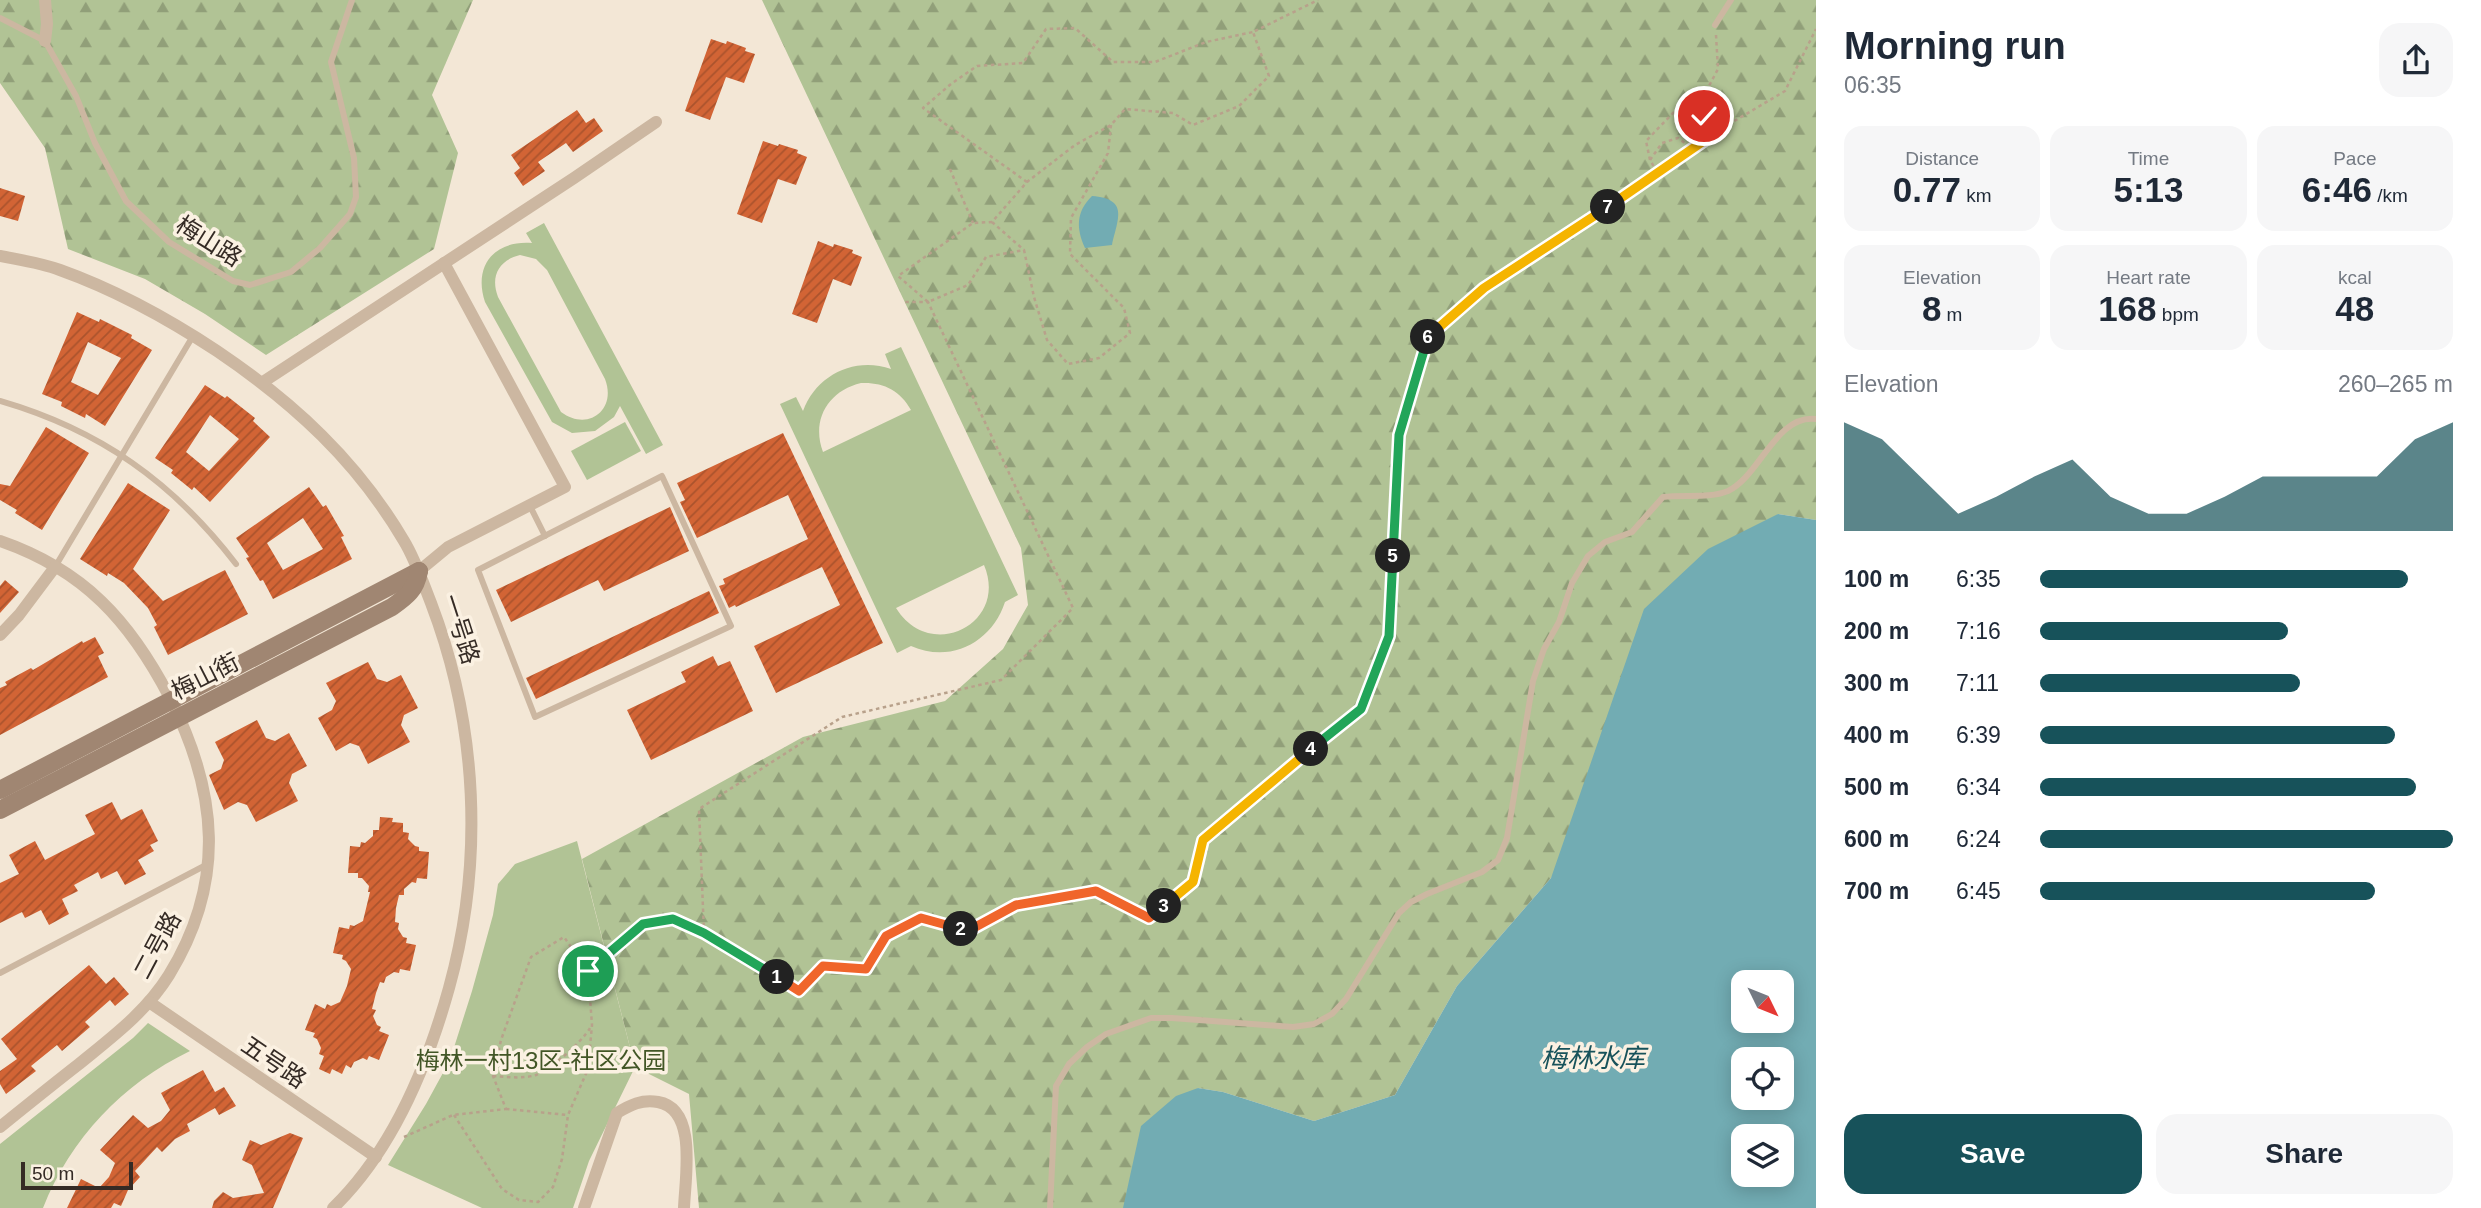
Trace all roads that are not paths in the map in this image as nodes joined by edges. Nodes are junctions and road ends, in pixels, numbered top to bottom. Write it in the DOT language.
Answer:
graph roads {
  1 [pos="45,0"];
  2 [pos="352,0"];
  3 [pos="1731,0"];
  4 [pos="0,18"];
  5 [pos="1715,25"];
  6 [pos="44,41"];
  7 [pos="656,122"];
  8 [pos="0,256"];
  9 [pos="444,263"];
  10 [pos="193,336"];
  11 [pos="262,382"];
  12 [pos="0,401"];
  13 [pos="1816,419"];
  14 [pos="122,455"];
  15 [pos="530,506"];
  16 [pos="545,536"];
  17 [pos="0,541"];
  18 [pos="236,564"];
  19 [pos="55,566"];
  20 [pos="419,571"];
  21 [pos="0,635"];
  22 [pos="175,709"];
  23 [pos="0,790"];
  24 [pos="0,810"];
  25 [pos="208,864"];
  26 [pos="0,973"];
  27 [pos="149,1002"];
  28 [pos="0,1127"];
  29 [pos="379,1152"];
  30 [pos="333,1208"];
  31 [pos="584,1208"];
  32 [pos="684,1208"];
  33 [pos="1050,1208"];
  1 -- 6 [label="street"];
  2 -- 6 [label="lane, 梅山路"];
  3 -- 5 [label="lane"];
  4 -- 6 [label="lane"];
  7 -- 9 [label="street"];
  8 -- 10 [label="street, 一号路"];
  9 -- 11 [label="street"];
  9 -- 15 [label="street, 梅山街"];
  10 -- 11 [label="street, 一号路"];
  10 -- 14 [label="lane"];
  11 -- 20 [label="street, 一号路"];
  12 -- 14 [label="lane"];
  13 -- 33 [label="lane"];
  14 -- 18 [label="lane"];
  14 -- 19 [label="lane"];
  15 -- 16 [label="lane"];
  15 -- 20 [label="street, 梅山街"];
  16 -- 16 [label="lane"];
  17 -- 19 [label="street, 二号路"];
  19 -- 21 [label="street"];
  19 -- 22 [label="street, 二号路"];
  20 -- 22 [label="street, 梅山街"];
  20 -- 29 [label="street, 一号路"];
  22 -- 23 [label="street, 梅山街"];
  22 -- 24 [label="street, 梅山街"];
  22 -- 25 [label="street, 二号路"];
  25 -- 26 [label="lane"];
  25 -- 27 [label="street, 二号路"];
  27 -- 28 [label="street, 二号路"];
  27 -- 29 [label="street, 五号路"];
  29 -- 30 [label="street, 一号路"];
  31 -- 32 [label="street"];
}
